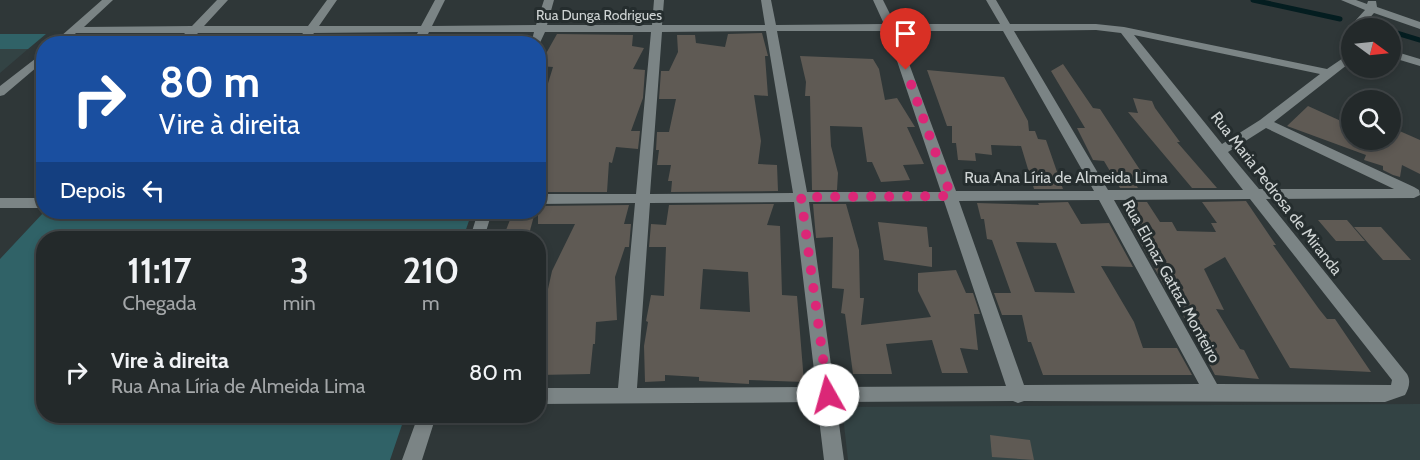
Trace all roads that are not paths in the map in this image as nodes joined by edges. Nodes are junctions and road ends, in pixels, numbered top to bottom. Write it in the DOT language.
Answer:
graph roads {
  1 [pos="108,0"];
  2 [pos="223,0"];
  3 [pos="332,0"];
  4 [pos="440,0"];
  5 [pos="549,0"];
  6 [pos="659,0"];
  7 [pos="766,0"];
  8 [pos="878,0"];
  9 [pos="991,0"];
  10 [pos="1346,0"];
  11 [pos="1372,5"];
  12 [pos="1362,18"];
  13 [pos="1420,26"];
  14 [pos="1009,27"];
  15 [pos="891,28"];
  16 [pos="772,29"];
  17 [pos="73,30"];
  18 [pos="194,30"];
  19 [pos="310,30"];
  20 [pos="424,30"];
  21 [pos="540,30"];
  22 [pos="656,30"];
  23 [pos="1124,30"];
  24 [pos="66,36"];
  25 [pos="188,36"];
  26 [pos="306,36"];
  27 [pos="421,36"];
  28 [pos="538,36"];
  29 [pos="1401,56"];
  30 [pos="36,62"];
  31 [pos="1341,62"];
  32 [pos="1420,63"];
  33 [pos="1327,72"];
  34 [pos="0,92"];
  35 [pos="1264,123"];
  36 [pos="1220,151"];
  37 [pos="1418,192"];
  38 [pos="1254,194"];
  39 [pos="1104,195"];
  40 [pos="951,196"];
  41 [pos="801,197"];
  42 [pos="644,198"];
  43 [pos="546,199"];
  44 [pos="0,203"];
  45 [pos="36,203"];
  46 [pos="1212,392"];
  47 [pos="627,395"];
  48 [pos="828,395"];
  49 [pos="1018,395"];
  50 [pos="546,396"];
  51 [pos="424,423"];
  52 [pos="412,460"];
  53 [pos="834,460"];
  1 -- 17 [label="street"];
  2 -- 18 [label="street"];
  3 -- 19 [label="street"];
  4 -- 20 [label="street"];
  5 -- 21 [label="street"];
  6 -- 22 [label="street"];
  7 -- 16 [label="street"];
  8 -- 15 [label="street"];
  9 -- 14 [label="street, Rua Elmaz Gattaz Monteiro"];
  10 -- 11 [label="street"];
  11 -- 12 [label="street"];
  11 -- 13 [label="street"];
  14 -- 15 [label="street, Rua Dunga Rodrigues"];
  14 -- 23 [label="street, Rua Dunga Rodrigues"];
  14 -- 39 [label="street, Rua Elmaz Gattaz Monteiro"];
  15 -- 16 [label="street, Rua Dunga Rodrigues"];
  15 -- 40 [label="street"];
  16 -- 22 [label="street, Rua Dunga Rodrigues"];
  16 -- 41 [label="street"];
  17 -- 18 [label="street, Rua Dunga Rodrigues"];
  17 -- 24 [label="street"];
  18 -- 19 [label="street, Rua Dunga Rodrigues"];
  18 -- 25 [label="street"];
  19 -- 20 [label="street, Rua Dunga Rodrigues"];
  19 -- 26 [label="street"];
  20 -- 21 [label="street, Rua Dunga Rodrigues"];
  20 -- 27 [label="street"];
  21 -- 22 [label="street, Rua Dunga Rodrigues"];
  21 -- 28 [label="street"];
  22 -- 42 [label="street"];
  23 -- 33 [label="street, Rua Dunga Rodrigues"];
  23 -- 36 [label="street, Rua Maria Pedrosa de Miranda"];
  29 -- 32 [label="street"];
  30 -- 34 [label="street"];
  31 -- 33 [label="street"];
  33 -- 35 [label="street"];
  35 -- 36 [label="street"];
  35 -- 37 [label="street"];
  36 -- 38 [label="street, Rua Maria Pedrosa de Miranda"];
  37 -- 38 [label="street, Rua Ana Líria de Almeida Lima"];
  38 -- 39 [label="street, Rua Ana Líria de Almeida Lima"];
  38 -- 46 [label="street, Rua Maria Pedrosa de Miranda"];
  39 -- 40 [label="street, Rua Ana Líria de Almeida Lima"];
  39 -- 46 [label="street, Rua Elmaz Gattaz Monteiro"];
  40 -- 41 [label="street, Rua Ana Líria de Almeida Lima"];
  40 -- 49 [label="street"];
  41 -- 42 [label="street, Rua Ana Líria de Almeida Lima"];
  41 -- 48 [label="street"];
  42 -- 43 [label="street, Rua Ana Líria de Almeida Lima"];
  42 -- 47 [label="street"];
  44 -- 45 [label="street"];
  46 -- 49 [label="street"];
  47 -- 48 [label="street"];
  47 -- 50 [label="street"];
  48 -- 49 [label="street"];
  48 -- 53 [label="street"];
  51 -- 52 [label="street"];
}
